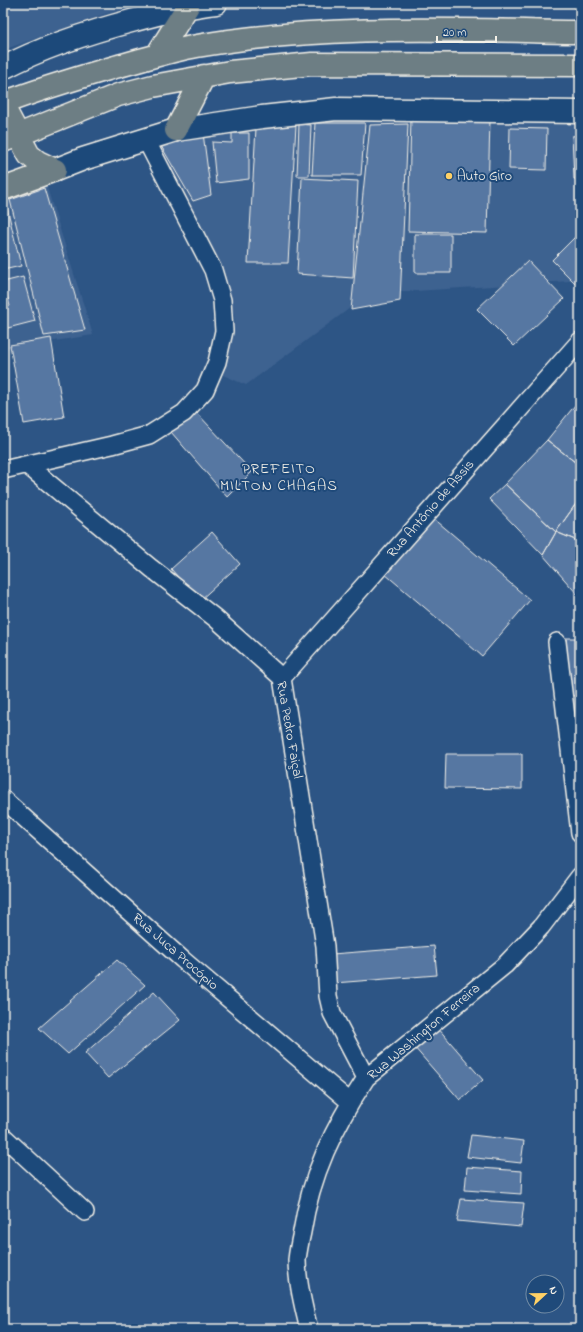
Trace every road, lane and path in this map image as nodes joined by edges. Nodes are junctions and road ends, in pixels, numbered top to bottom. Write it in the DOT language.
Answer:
graph roads {
  1 [pos="216,3"];
  2 [pos="188,6"];
  3 [pos="580,32"];
  4 [pos="157,55"];
  5 [pos="580,65"];
  6 [pos="3,68"];
  7 [pos="204,76"];
  8 [pos="3,104"];
  9 [pos="580,112"];
  10 [pos="176,130"];
  11 [pos="10,138"];
  12 [pos="145,138"];
  13 [pos="55,170"];
  14 [pos="3,189"];
  15 [pos="580,341"];
  16 [pos="27,465"];
  17 [pos="3,470"];
  18 [pos="557,642"];
  19 [pos="282,678"];
  20 [pos="3,799"];
  21 [pos="580,833"];
  22 [pos="580,876"];
  23 [pos="366,1078"];
  24 [pos="350,1102"];
  25 [pos="3,1136"];
  26 [pos="85,1212"];
  27 [pos="309,1329"];
  1 -- 2 [label="main road"];
  2 -- 4 [label="highway"];
  2 -- 6 [label="main road"];
  3 -- 4 [label="highway"];
  4 -- 8 [label="highway"];
  5 -- 7 [label="highway"];
  7 -- 10 [label="highway"];
  7 -- 11 [label="highway"];
  8 -- 11 [label="highway"];
  9 -- 10 [label="main road"];
  10 -- 12 [label="main road"];
  11 -- 13 [label="highway"];
  12 -- 13 [label="main road"];
  12 -- 16 [label="street"];
  13 -- 14 [label="highway"];
  15 -- 19 [label="street, Rua Antônio de Assis"];
  16 -- 17 [label="street"];
  16 -- 19 [label="street, Rua Pedro Faiçal"];
  18 -- 21 [label="street"];
  19 -- 23 [label="street, Rua Pedro Faiçal"];
  20 -- 24 [label="street, Rua Juca Procópio"];
  22 -- 23 [label="street, Rua Washington Ferreira"];
  23 -- 24 [label="street, Rua Washington Ferreira"];
  24 -- 27 [label="street, Rua Washington Ferreira"];
  25 -- 26 [label="street"];
}
